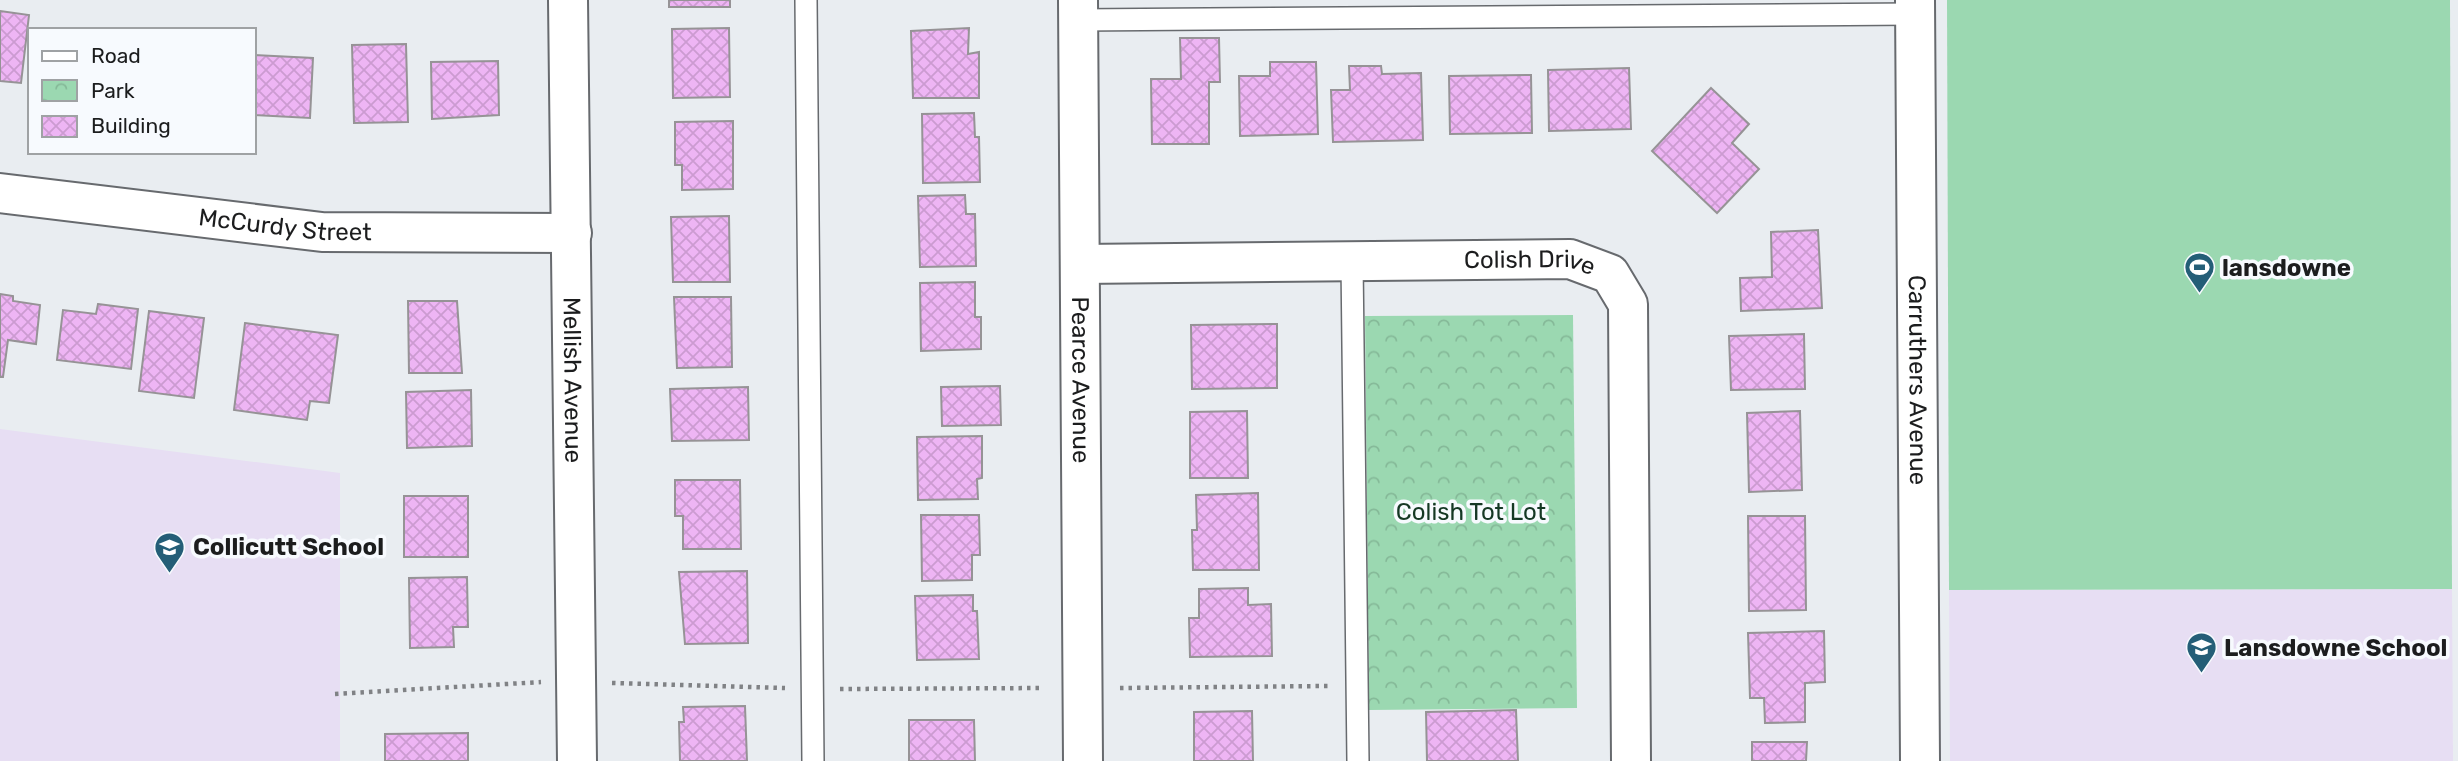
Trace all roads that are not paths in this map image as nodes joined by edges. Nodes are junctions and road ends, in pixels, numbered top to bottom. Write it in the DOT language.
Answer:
graph roads {
  1 [pos="568,0"];
  2 [pos="806,0"];
  3 [pos="1915,7"];
  4 [pos="1078,10"];
  5 [pos="0,193"];
  6 [pos="572,233"];
  7 [pos="1352,262"];
  8 [pos="1080,264"];
  9 [pos="577,761"];
  10 [pos="813,761"];
  11 [pos="1083,761"];
  12 [pos="1358,761"];
  13 [pos="1631,761"];
  14 [pos="1920,761"];
  1 -- 6 [label="street, Mellish Avenue"];
  2 -- 10 [label="lane"];
  3 -- 4 [label="lane"];
  3 -- 14 [label="street, Carruthers Avenue"];
  4 -- 8 [label="street, Pearce Avenue"];
  5 -- 6 [label="street, McCurdy Street"];
  6 -- 9 [label="street, Mellish Avenue"];
  7 -- 8 [label="street, Colish Drive"];
  7 -- 12 [label="lane"];
  7 -- 13 [label="street, Colish Drive"];
  8 -- 11 [label="street, Pearce Avenue"];
}
